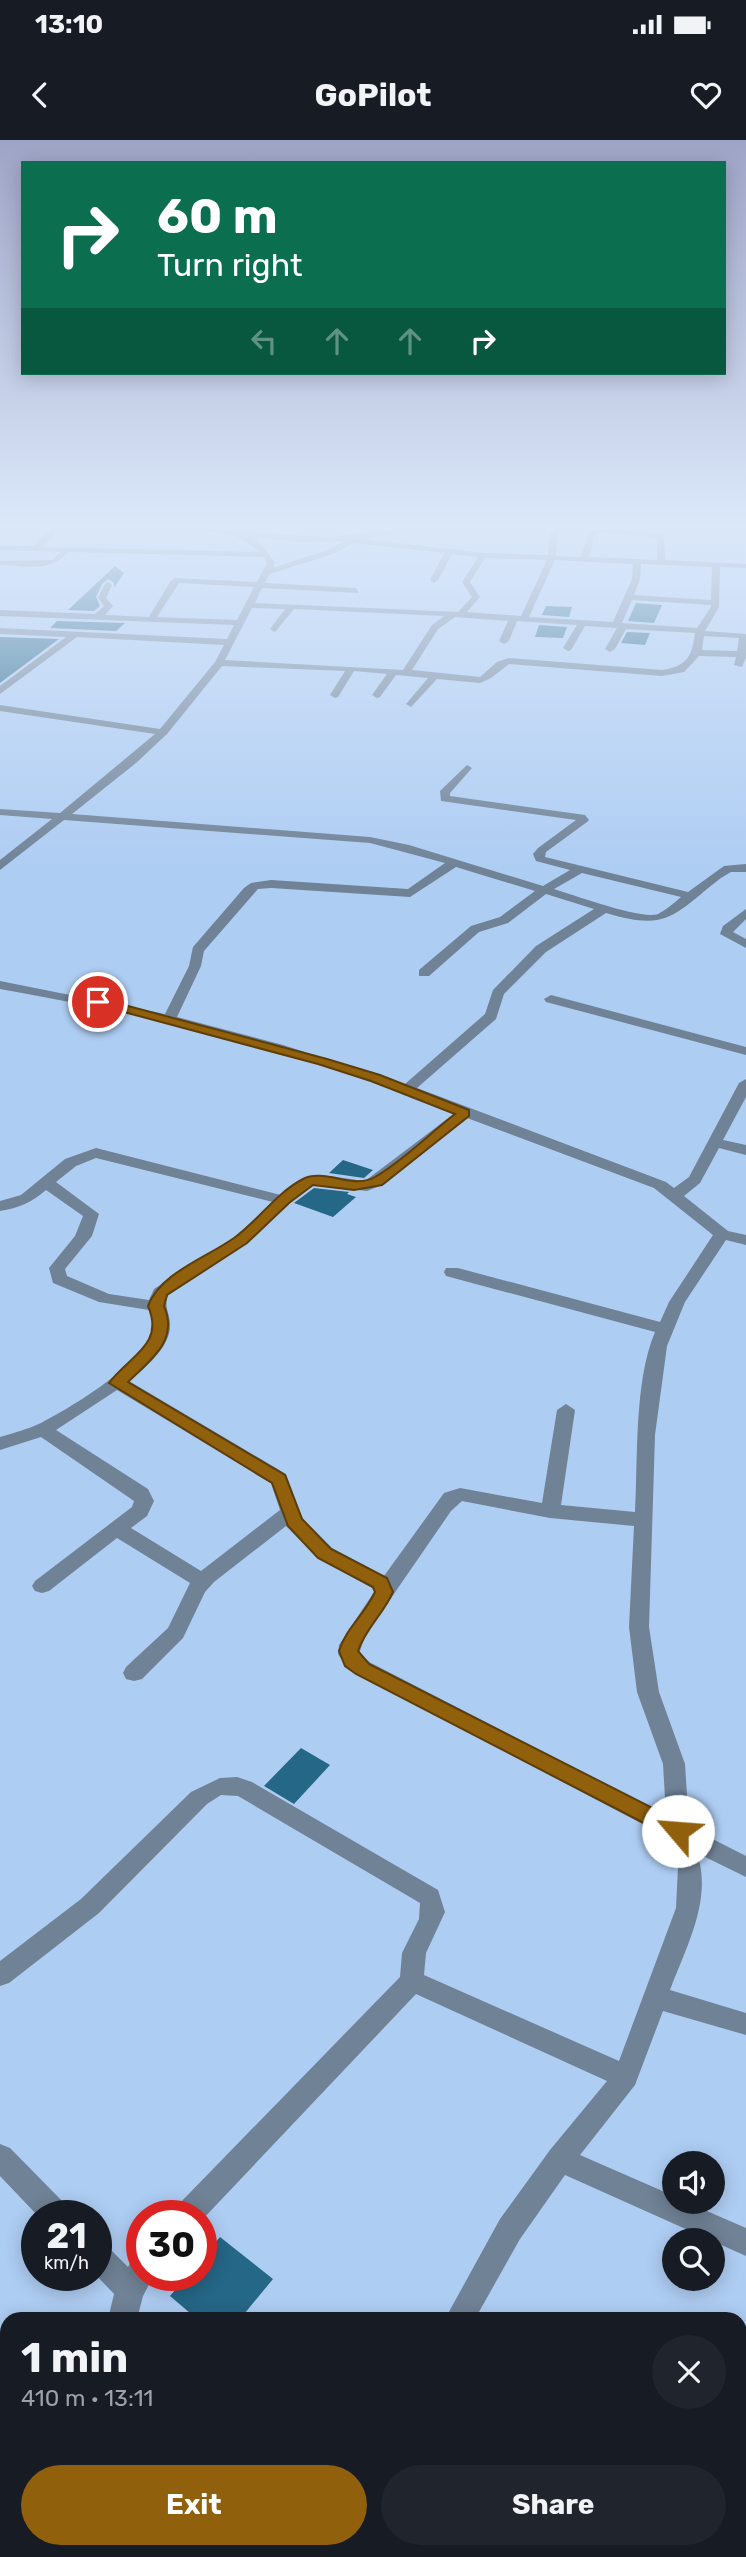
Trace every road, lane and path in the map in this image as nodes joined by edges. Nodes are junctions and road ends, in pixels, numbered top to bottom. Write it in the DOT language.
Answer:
graph roads {
  1 [pos="65,642"];
  2 [pos="223,642"];
  3 [pos="228,642"];
  4 [pos="425,642"];
  5 [pos="572,642"];
  6 [pos="613,642"];
  7 [pos="699,642"];
  8 [pos="568,648"];
  9 [pos="610,649"];
  10 [pos="697,653"];
  11 [pos="744,654"];
  12 [pos="219,663"];
  13 [pos="739,665"];
  14 [pos="351,668"];
  15 [pos="394,671"];
  16 [pos="406,672"];
  17 [pos="435,676"];
  18 [pos="0,691"];
  19 [pos="335,695"];
  20 [pos="377,695"];
  21 [pos="411,705"];
  22 [pos="0,708"];
  23 [pos="163,732"];
  24 [pos="467,768"];
  25 [pos="0,812"];
  26 [pos="59,818"];
  27 [pos="455,862"];
  28 [pos="0,866"];
  29 [pos="746,868"];
  30 [pos="580,869"];
  31 [pos="544,890"];
  32 [pos="691,896"];
  33 [pos="606,908"];
  34 [pos="746,913"];
  35 [pos="746,944"];
  36 [pos="425,973"];
  37 [pos="0,985"];
  38 [pos="551,999"];
  39 [pos="169,1019"];
  40 [pos="746,1051"];
  41 [pos="745,1086"];
  42 [pos="406,1090"];
  43 [pos="464,1113"];
  44 [pos="715,1143"];
  45 [pos="746,1150"];
  46 [pos="46,1183"];
  47 [pos="675,1195"];
  48 [pos="284,1200"];
  49 [pos="0,1206"];
  50 [pos="722,1234"];
  51 [pos="746,1240"];
  52 [pos="452,1272"];
  53 [pos="156,1306"];
  54 [pos="665,1329"];
  55 [pos="118,1383"];
  56 [pos="566,1410"];
  57 [pos="41,1429"];
  58 [pos="0,1444"];
  59 [pos="550,1511"];
  60 [pos="290,1513"];
  61 [pos="644,1520"];
  62 [pos="117,1529"];
  63 [pos="202,1581"];
  64 [pos="42,1586"];
  65 [pos="384,1592"];
  66 [pos="134,1673"];
  67 [pos="678,1831"];
  68 [pos="746,1867"];
  69 [pos="0,1975"];
  70 [pos="412,1981"];
  71 [pos="655,1997"];
  72 [pos="746,2024"];
  73 [pos="626,2077"];
  74 [pos="0,2157"];
  75 [pos="561,2159"];
  76 [pos="42,2200"];
  77 [pos="202,2200"];
  78 [pos="746,2242"];
  79 [pos="132,2291"];
  80 [pos="125,2312"];
  81 [pos="463,2312"];
  1 -- 18 [label="street"];
  2 -- 3 [label="street"];
  3 -- 12 [label="street"];
  4 -- 16 [label="street"];
  5 -- 8 [label="street"];
  6 -- 9 [label="street"];
  7 -- 10 [label="street"];
  10 -- 11 [label="street"];
  10 -- 17 [label="street"];
  11 -- 13 [label="street"];
  12 -- 14 [label="street"];
  12 -- 23 [label="street"];
  14 -- 15 [label="street"];
  14 -- 19 [label="street"];
  15 -- 16 [label="street"];
  15 -- 20 [label="street"];
  16 -- 17 [label="street"];
  17 -- 21 [label="street"];
  22 -- 23 [label="street"];
  23 -- 26 [label="street"];
  24 -- 30 [label="street"];
  25 -- 26 [label="street"];
  26 -- 27 [label="street"];
  26 -- 28 [label="street"];
  27 -- 31 [label="street"];
  27 -- 39 [label="street"];
  29 -- 32 [label="street"];
  30 -- 31 [label="street"];
  30 -- 32 [label="street"];
  31 -- 33 [label="street"];
  31 -- 36 [label="street"];
  32 -- 33 [label="street"];
  33 -- 42 [label="street"];
  34 -- 35 [label="street"];
  37 -- 39 [label="street"];
  38 -- 40 [label="street"];
  39 -- 42 [label="street"];
  41 -- 44 [label="street"];
  42 -- 43 [label="street"];
  43 -- 47 [label="street"];
  43 -- 48 [label="street"];
  44 -- 45 [label="street"];
  44 -- 47 [label="street"];
  46 -- 48 [label="street"];
  46 -- 49 [label="street"];
  46 -- 53 [label="street"];
  47 -- 50 [label="street"];
  48 -- 53 [label="street"];
  50 -- 51 [label="street"];
  50 -- 54 [label="street"];
  52 -- 54 [label="street"];
  53 -- 55 [label="street"];
  54 -- 61 [label="street"];
  55 -- 57 [label="street"];
  55 -- 60 [label="street"];
  56 -- 59 [label="street"];
  57 -- 58 [label="street"];
  57 -- 62 [label="street"];
  59 -- 61 [label="street"];
  59 -- 65 [label="street"];
  60 -- 63 [label="street"];
  60 -- 65 [label="street"];
  61 -- 67 [label="street"];
  62 -- 63 [label="street"];
  62 -- 64 [label="street"];
  63 -- 66 [label="street"];
  65 -- 67 [label="street"];
  67 -- 68 [label="street"];
  67 -- 71 [label="street"];
  69 -- 70 [label="street"];
  70 -- 73 [label="street"];
  70 -- 77 [label="street"];
  71 -- 72 [label="street"];
  71 -- 73 [label="street"];
  73 -- 75 [label="street"];
  74 -- 76 [label="street"];
  75 -- 78 [label="street"];
  75 -- 81 [label="street"];
  79 -- 80 [label="street"];
}
